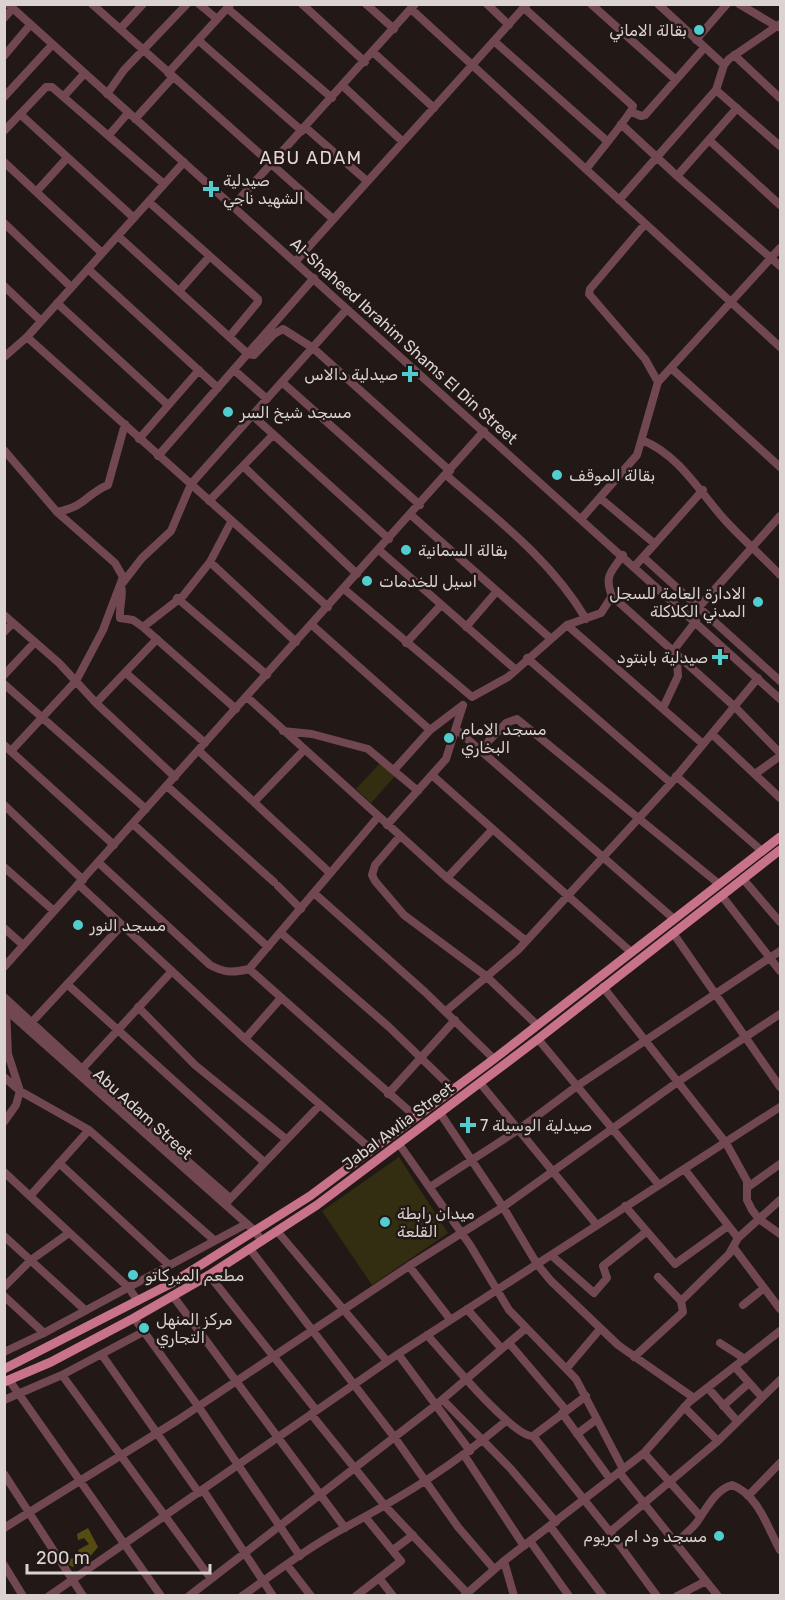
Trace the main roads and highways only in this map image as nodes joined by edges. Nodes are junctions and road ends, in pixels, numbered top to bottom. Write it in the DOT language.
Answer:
graph roads {
  1 [pos="780,837"];
  2 [pos="780,850"];
  3 [pos="4,1369"];
  4 [pos="7,1381"];
  1 -- 3 [label="main road, Jabal Awlia Street"];
  2 -- 4 [label="main road, Jabal Awlia Street"];
}
